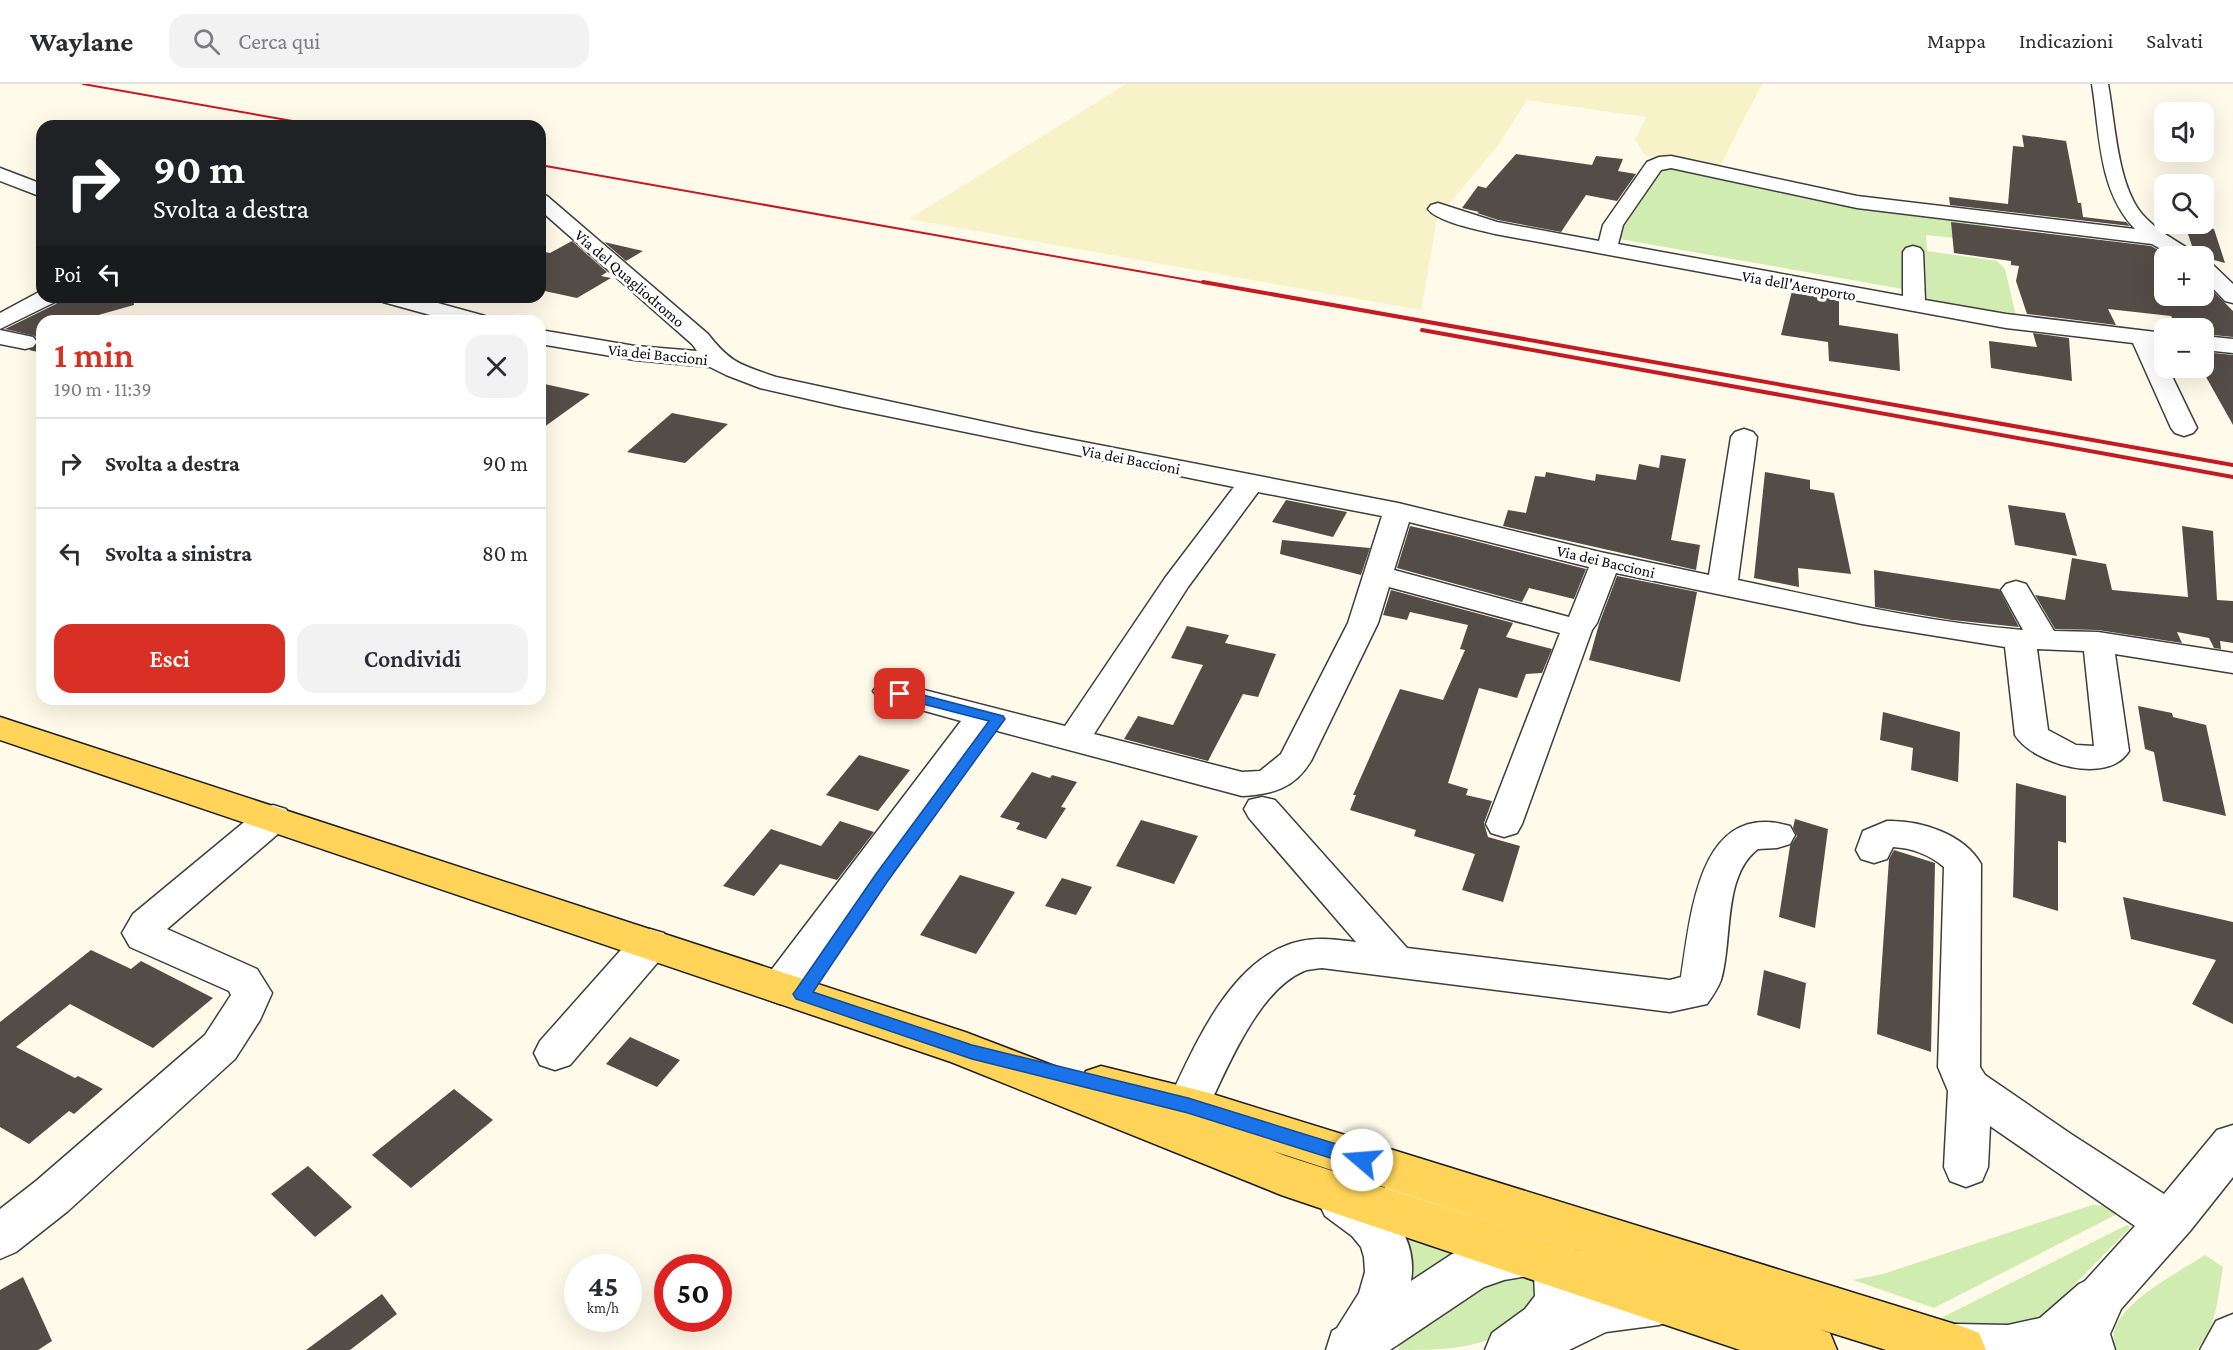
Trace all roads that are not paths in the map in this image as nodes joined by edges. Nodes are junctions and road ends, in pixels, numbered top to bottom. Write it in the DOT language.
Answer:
graph roads {
  1 [pos="2100,84"];
  2 [pos="0,174"];
  3 [pos="36,189"];
  4 [pos="546,205"];
  5 [pos="1438,209"];
  6 [pos="2157,238"];
  7 [pos="2170,246"];
  8 [pos="1607,249"];
  9 [pos="1913,252"];
  10 [pos="2214,277"];
  11 [pos="2233,296"];
  12 [pos="36,303"];
  13 [pos="412,303"];
  14 [pos="1914,305"];
  15 [pos="456,315"];
  16 [pos="0,322"];
  17 [pos="0,337"];
  18 [pos="546,338"];
  19 [pos="2153,339"];
  20 [pos="25,342"];
  21 [pos="2214,344"];
  22 [pos="2233,346"];
  23 [pos="716,360"];
  24 [pos="2184,428"];
  25 [pos="1744,437"];
  26 [pos="1251,483"];
  27 [pos="1398,511"];
  28 [pos="1606,562"];
  29 [pos="1390,578"];
  30 [pos="1722,586"];
  31 [pos="2016,590"];
  32 [pos="1578,626"];
  33 [pos="2032,640"];
  34 [pos="2098,642"];
  35 [pos="2233,663"];
  36 [pos="890,691"];
  37 [pos="990,717"];
  38 [pos="0,728"];
  39 [pos="1074,739"];
  40 [pos="1263,809"];
  41 [pos="273,818"];
  42 [pos="1504,824"];
  43 [pos="1777,836"];
  44 [pos="1874,850"];
  45 [pos="650,944"];
  46 [pos="1397,963"];
  47 [pos="791,991"];
  48 [pos="972,1052"];
  49 [pos="555,1053"];
  50 [pos="1970,1088"];
  51 [pos="1197,1108"];
  52 [pos="2233,1144"];
  53 [pos="1966,1167"];
  54 [pos="1321,1189"];
  55 [pos="2168,1222"];
  56 [pos="0,1237"];
  57 [pos="1542,1258"];
  58 [pos="1762,1287"];
  59 [pos="2104,1293"];
  60 [pos="1661,1302"];
  61 [pos="2233,1338"];
  62 [pos="1348,1349"];
  63 [pos="1959,1349"];
  64 [pos="1512,1350"];
  65 [pos="1812,1350"];
  66 [pos="2090,1350"];
  67 [pos="2225,1350"];
  1 -- 6 [label="street"];
  2 -- 3 [label="street"];
  4 -- 23 [label="street, Via del Quagliodromo"];
  5 -- 8 [label="street, Via dell'Aeroporto"];
  6 -- 7 [label="street"];
  6 -- 8 [label="street"];
  8 -- 14 [label="street, Via dell'Aeroporto"];
  9 -- 14 [label="street"];
  10 -- 11 [label="street"];
  12 -- 16 [label="street"];
  13 -- 15 [label="street"];
  14 -- 19 [label="street, Via dell'Aeroporto"];
  17 -- 20 [label="street"];
  18 -- 23 [label="street, Via dei Baccioni"];
  19 -- 24 [label="street"];
  21 -- 22 [label="street"];
  23 -- 26 [label="street, Via dei Baccioni"];
  25 -- 30 [label="street"];
  26 -- 27 [label="street, Via dei Baccioni"];
  26 -- 39 [label="street"];
  27 -- 28 [label="street, Via dei Baccioni"];
  27 -- 39 [label="street"];
  28 -- 30 [label="street, Via dei Baccioni"];
  28 -- 32 [label="street"];
  29 -- 32 [label="street"];
  30 -- 33 [label="street, Via dei Baccioni"];
  31 -- 33 [label="street"];
  32 -- 42 [label="street"];
  33 -- 34 [label="street, Via dei Baccioni"];
  33 -- 34 [label="street"];
  34 -- 35 [label="street, Via dei Baccioni"];
  36 -- 37 [label="street"];
  37 -- 39 [label="street"];
  37 -- 47 [label="street"];
  38 -- 41 [label="main road"];
  40 -- 46 [label="street"];
  41 -- 45 [label="main road"];
  41 -- 56 [label="street"];
  43 -- 46 [label="street"];
  44 -- 50 [label="street"];
  45 -- 47 [label="main road"];
  45 -- 49 [label="street"];
  46 -- 51 [label="street"];
  47 -- 48 [label="main road"];
  48 -- 51 [label="main road"];
  48 -- 54 [label="main road"];
  50 -- 53 [label="street"];
  50 -- 55 [label="street"];
  51 -- 57 [label="street"];
  51 -- 58 [label="main road"];
  52 -- 55 [label="street"];
  54 -- 57 [label="main road"];
  54 -- 62 [label="street"];
  55 -- 59 [label="street"];
  57 -- 58 [label="street"];
  57 -- 60 [label="main road"];
  57 -- 62 [label="street"];
  57 -- 64 [label="street"];
  58 -- 63 [label="main road"];
  59 -- 63 [label="street"];
  59 -- 66 [label="street"];
  60 -- 64 [label="street"];
  60 -- 65 [label="main road"];
  61 -- 67 [label="street"];
}
